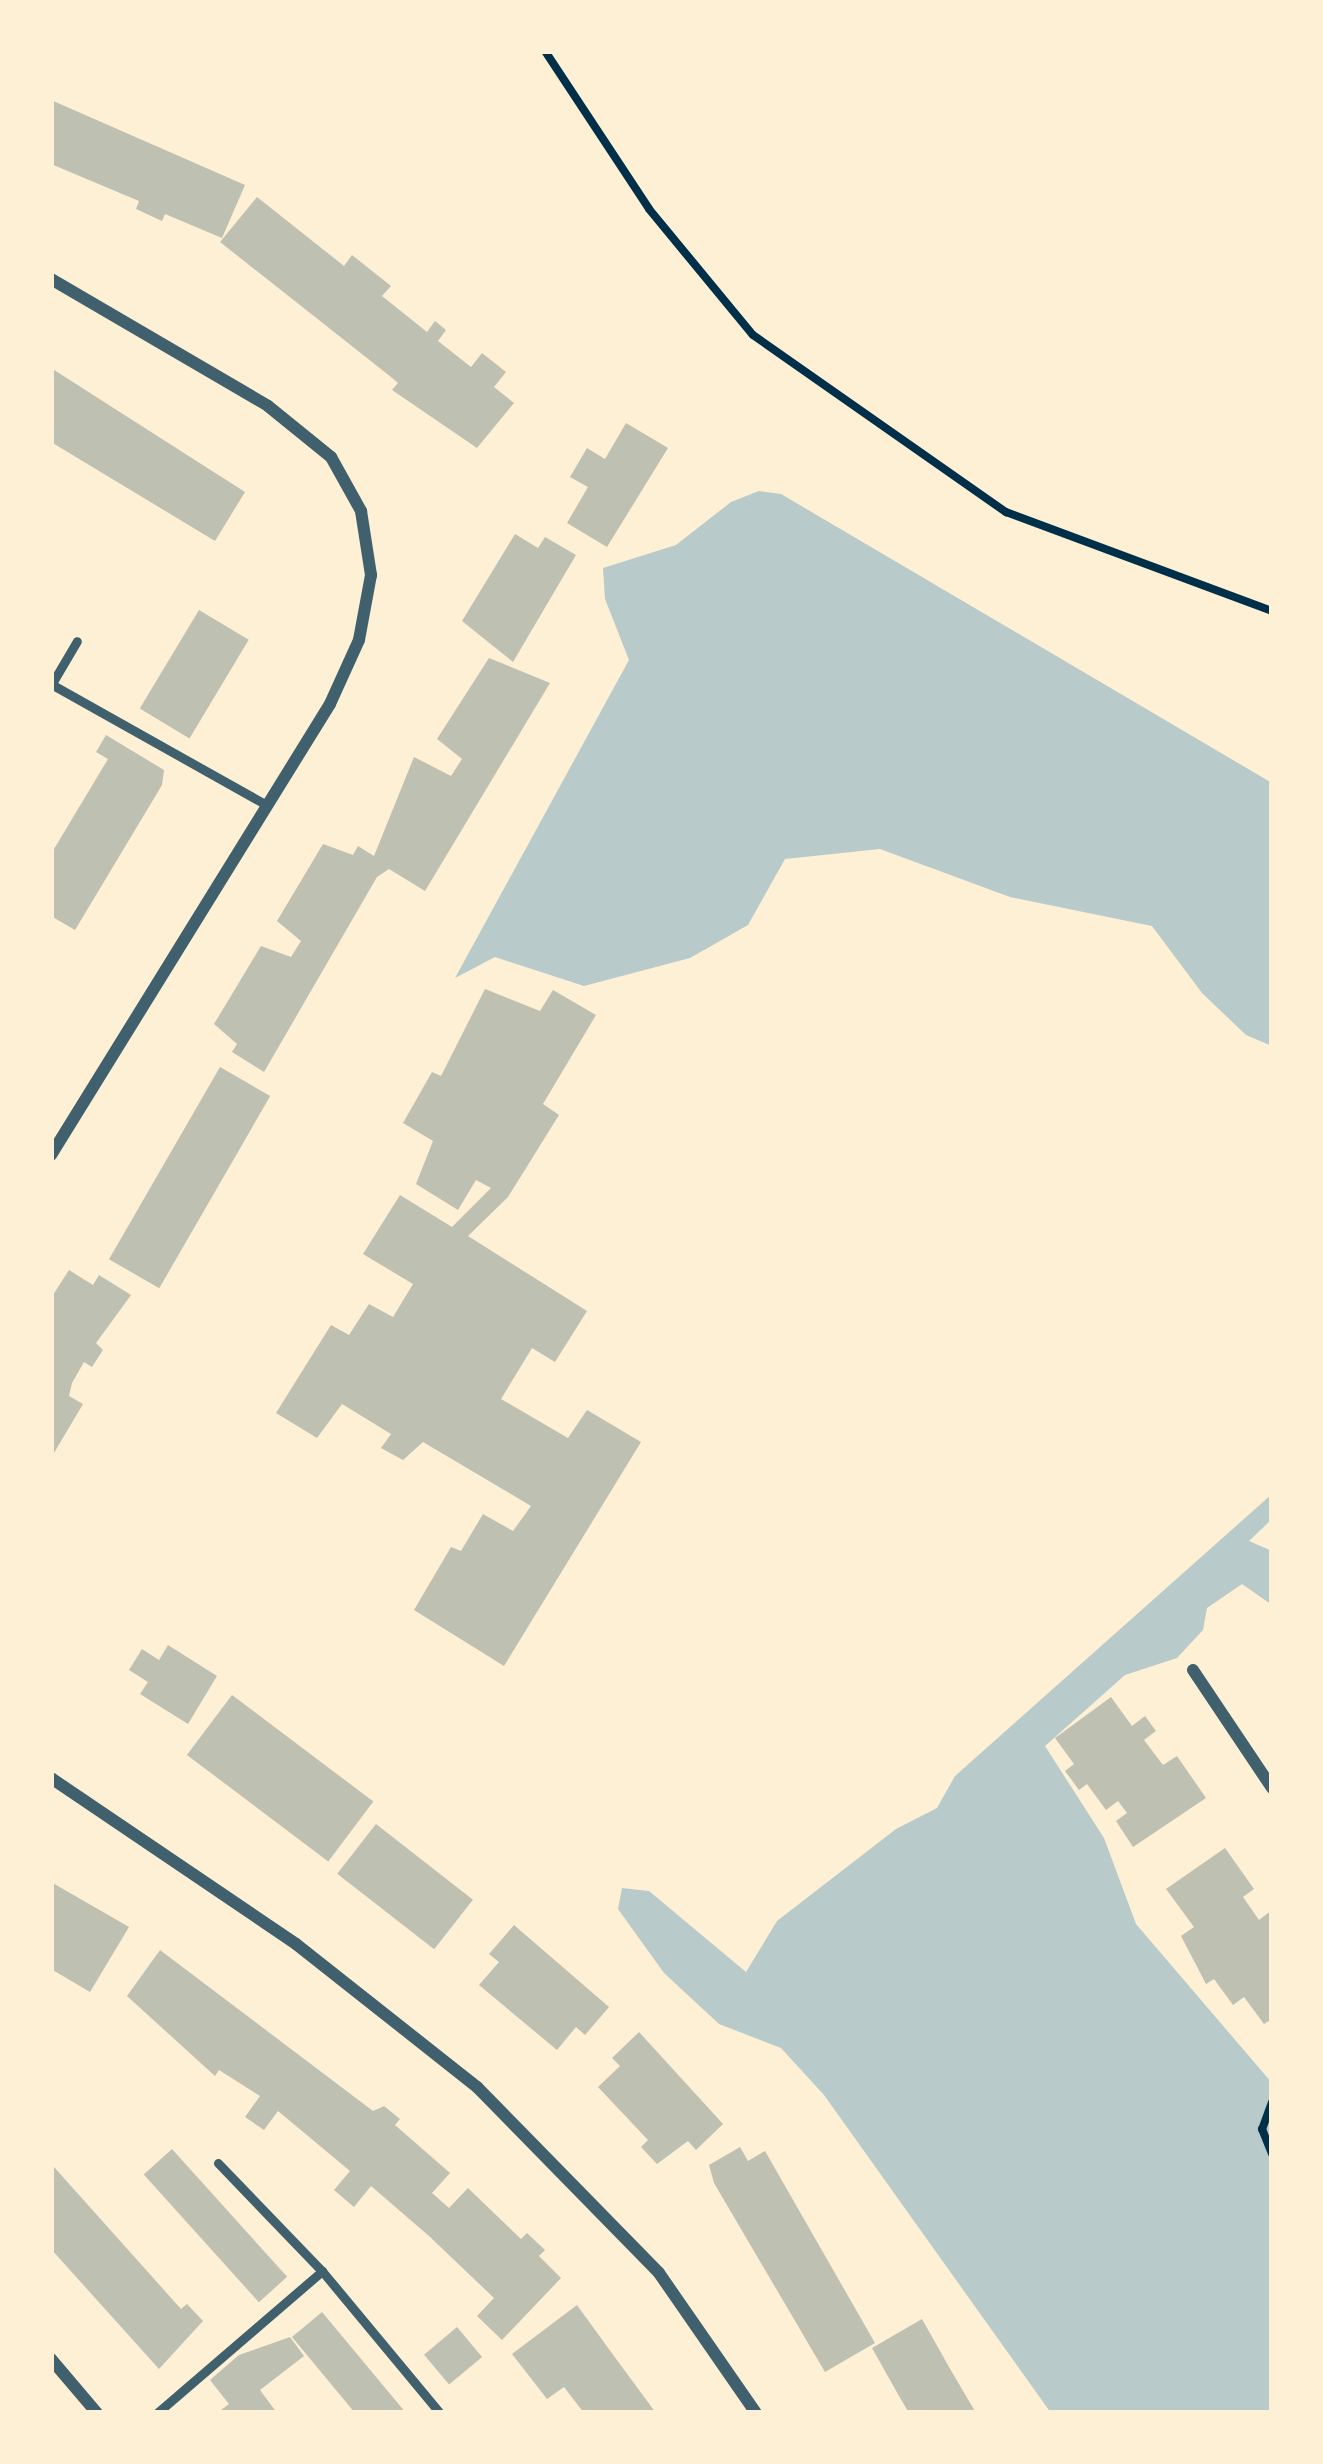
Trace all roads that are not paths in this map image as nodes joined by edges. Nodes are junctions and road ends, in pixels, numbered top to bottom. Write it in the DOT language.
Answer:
graph roads {
  1 [pos="51,279"];
  2 [pos="77,641"];
  3 [pos="52,682"];
  4 [pos="267,805"];
  5 [pos="53,1148"];
  6 [pos="1192,1670"];
  7 [pos="51,1778"];
  8 [pos="1272,1788"];
  9 [pos="218,2163"];
  10 [pos="322,2271"];
  11 [pos="51,2359"];
  12 [pos="97,2413"];
  13 [pos="157,2413"];
  14 [pos="440,2413"];
  15 [pos="756,2413"];
  1 -- 4 [label="street"];
  2 -- 3 [label="lane"];
  3 -- 4 [label="lane"];
  4 -- 5 [label="street"];
  6 -- 8 [label="street"];
  7 -- 15 [label="street"];
  9 -- 10 [label="lane"];
  10 -- 13 [label="lane"];
  10 -- 14 [label="lane"];
  11 -- 12 [label="street"];
}
